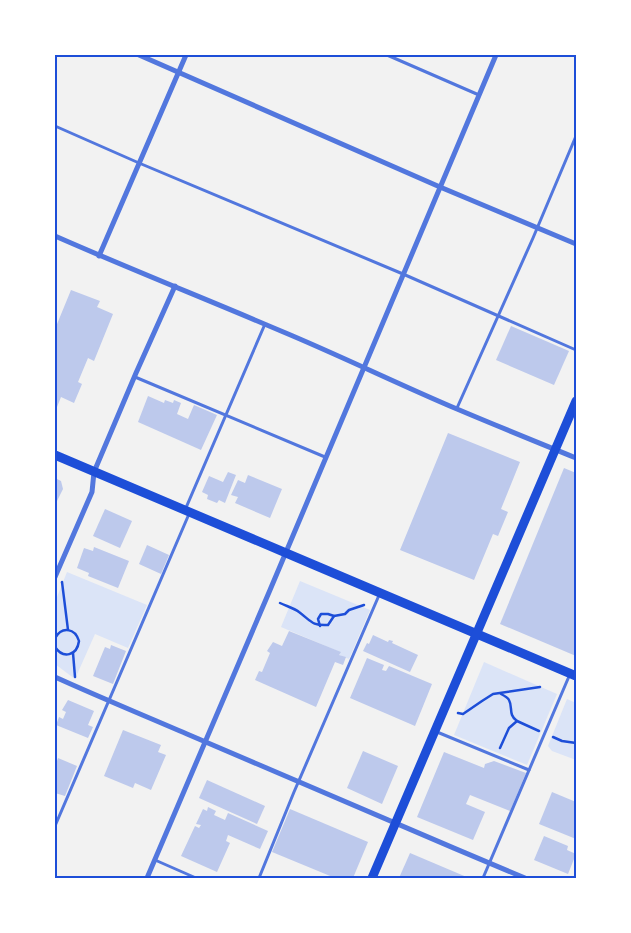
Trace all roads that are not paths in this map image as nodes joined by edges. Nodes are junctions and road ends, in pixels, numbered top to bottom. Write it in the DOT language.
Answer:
graph roads {
  1 [pos="139,55"];
  2 [pos="186,55"];
  3 [pos="387,55"];
  4 [pos="496,55"];
  5 [pos="178,72"];
  6 [pos="479,95"];
  7 [pos="55,126"];
  8 [pos="576,136"];
  9 [pos="139,163"];
  10 [pos="440,187"];
  11 [pos="537,228"];
  12 [pos="55,236"];
  13 [pos="576,244"];
  14 [pos="99,256"];
  15 [pos="403,274"];
  16 [pos="175,286"];
  17 [pos="498,316"];
  18 [pos="265,324"];
  19 [pos="576,350"];
  20 [pos="365,367"];
  21 [pos="135,377"];
  22 [pos="576,401"];
  23 [pos="456,409"];
  24 [pos="226,416"];
  25 [pos="555,450"];
  26 [pos="55,455"];
  27 [pos="326,458"];
  28 [pos="576,458"];
  29 [pos="94,472"];
  30 [pos="187,512"];
  31 [pos="286,553"];
  32 [pos="55,577"];
  33 [pos="380,593"];
  34 [pos="476,633"];
  35 [pos="573,675"];
  36 [pos="55,677"];
  37 [pos="108,701"];
  38 [pos="434,731"];
  39 [pos="206,741"];
  40 [pos="529,770"];
  41 [pos="298,782"];
  42 [pos="395,824"];
  43 [pos="55,826"];
  44 [pos="154,860"];
  45 [pos="489,863"];
  46 [pos="147,878"];
  47 [pos="196,878"];
  48 [pos="259,878"];
  49 [pos="372,878"];
  50 [pos="483,878"];
  51 [pos="525,878"];
  1 -- 5 [label="street"];
  2 -- 5 [label="street"];
  3 -- 6 [label="lane"];
  4 -- 6 [label="street"];
  5 -- 9 [label="street"];
  5 -- 10 [label="street"];
  6 -- 10 [label="street"];
  7 -- 9 [label="lane"];
  8 -- 11 [label="lane"];
  9 -- 14 [label="street"];
  9 -- 15 [label="lane"];
  10 -- 11 [label="street"];
  10 -- 15 [label="street"];
  11 -- 13 [label="street"];
  11 -- 17 [label="lane"];
  12 -- 14 [label="street"];
  14 -- 16 [label="street"];
  15 -- 17 [label="lane"];
  15 -- 20 [label="street"];
  16 -- 18 [label="street"];
  16 -- 21 [label="street"];
  17 -- 19 [label="lane"];
  17 -- 23 [label="lane"];
  18 -- 20 [label="street"];
  18 -- 24 [label="lane"];
  20 -- 23 [label="street"];
  20 -- 27 [label="street"];
  21 -- 24 [label="lane"];
  21 -- 29 [label="street"];
  22 -- 25 [label="main road"];
  23 -- 25 [label="street"];
  24 -- 27 [label="lane"];
  24 -- 30 [label="lane"];
  25 -- 28 [label="street"];
  25 -- 34 [label="main road"];
  26 -- 29 [label="main road"];
  27 -- 31 [label="street"];
  29 -- 30 [label="main road"];
  29 -- 32 [label="street"];
  30 -- 31 [label="main road"];
  30 -- 37 [label="lane"];
  31 -- 33 [label="main road"];
  31 -- 39 [label="street"];
  33 -- 34 [label="main road"];
  33 -- 41 [label="lane"];
  34 -- 35 [label="main road"];
  34 -- 38 [label="main road"];
  35 -- 40 [label="lane"];
  36 -- 37 [label="street"];
  37 -- 39 [label="street"];
  37 -- 43 [label="lane"];
  38 -- 40 [label="lane"];
  38 -- 42 [label="main road"];
  39 -- 41 [label="street"];
  39 -- 44 [label="street"];
  40 -- 45 [label="lane"];
  41 -- 42 [label="street"];
  41 -- 48 [label="lane"];
  42 -- 45 [label="street"];
  42 -- 49 [label="main road"];
  44 -- 46 [label="street"];
  44 -- 47 [label="lane"];
  45 -- 50 [label="lane"];
  45 -- 51 [label="street"];
}
